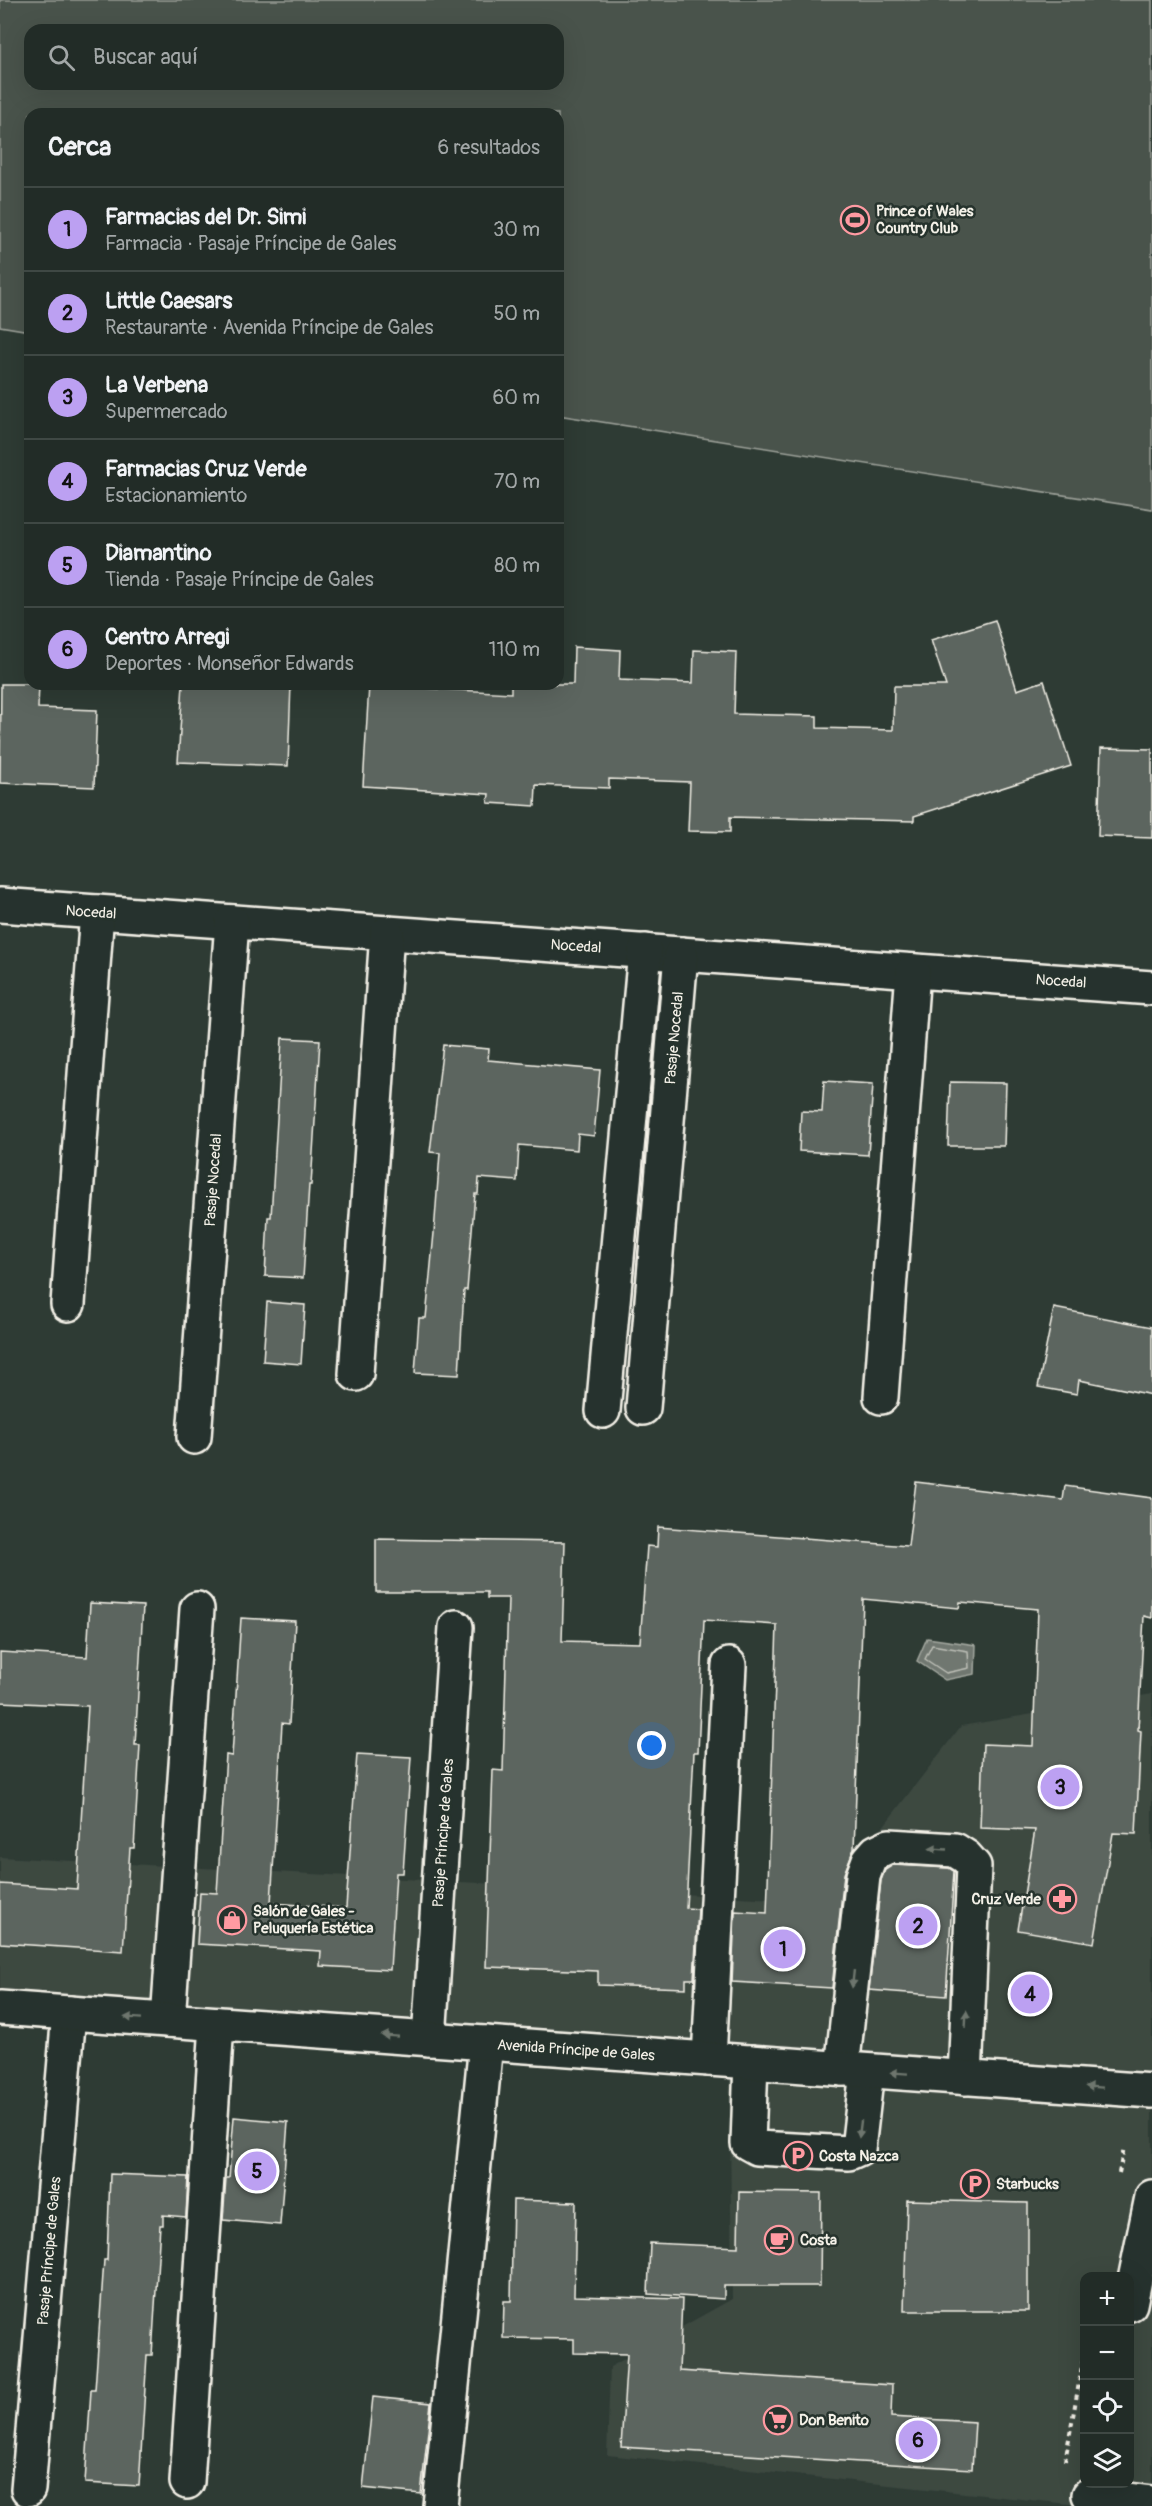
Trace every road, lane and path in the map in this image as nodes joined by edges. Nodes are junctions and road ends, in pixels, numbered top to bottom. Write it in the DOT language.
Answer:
graph roads {
  1 [pos="0,905"];
  2 [pos="97,912"];
  3 [pos="232,922"];
  4 [pos="387,933"];
  5 [pos="645,951"];
  6 [pos="681,954"];
  7 [pos="913,970"];
  8 [pos="1152,988"];
  9 [pos="68,1304"];
  10 [pos="356,1374"];
  11 [pos="881,1397"];
  12 [pos="643,1408"];
  13 [pos="603,1411"];
  14 [pos="194,1437"];
  15 [pos="197,1609"];
  16 [pos="456,1627"];
  17 [pos="729,1665"];
  18 [pos="0,2008"];
  19 [pos="69,2013"];
  20 [pos="168,2020"];
  21 [pos="217,2024"];
  22 [pos="429,2039"];
  23 [pos="486,2043"];
  24 [pos="709,2059"];
  25 [pos="752,2062"];
  26 [pos="854,2070"];
  27 [pos="964,2078"];
  28 [pos="1152,2091"];
  29 [pos="1152,2197"];
  30 [pos="1134,2286"];
  31 [pos="1134,2308"];
  32 [pos="1152,2315"];
  33 [pos="1084,2380"];
  34 [pos="187,2482"];
  35 [pos="28,2489"];
  36 [pos="1083,2489"];
  37 [pos="1152,2502"];
  38 [pos="440,2506"];
  1 -- 2 [label="street, Nocedal"];
  2 -- 3 [label="street, Nocedal"];
  2 -- 9 [label="street"];
  3 -- 4 [label="street, Nocedal"];
  3 -- 14 [label="street, Pasaje Nocedal"];
  4 -- 5 [label="street, Nocedal"];
  4 -- 10 [label="street"];
  5 -- 6 [label="street, Nocedal"];
  5 -- 13 [label="street"];
  6 -- 7 [label="street, Nocedal"];
  6 -- 12 [label="street, Pasaje Nocedal"];
  7 -- 8 [label="street, Nocedal"];
  7 -- 11 [label="street"];
  15 -- 20 [label="street"];
  16 -- 22 [label="street, Pasaje Príncipe de Gales"];
  17 -- 24 [label="street"];
  18 -- 19 [label="street, Avenida Príncipe de Gales"];
  20 -- 19 [label="street, Avenida Príncipe de Gales, one-way"];
  19 -- 35 [label="street, Pasaje Príncipe de Gales"];
  20 -- 21 [label="street, Avenida Príncipe de Gales"];
  22 -- 21 [label="street, Avenida Príncipe de Gales, one-way"];
  21 -- 34 [label="street"];
  22 -- 23 [label="street, Avenida Príncipe de Gales"];
  23 -- 24 [label="street, Avenida Príncipe de Gales"];
  23 -- 38 [label="street"];
  24 -- 25 [label="street, Avenida Príncipe de Gales"];
  25 -- 26 [label="street, Avenida Príncipe de Gales"];
  26 -- 25 [label="street, one-way"];
  27 -- 26 [label="street, Avenida Príncipe de Gales, one-way"];
  27 -- 26 [label="street, one-way"];
  28 -- 27 [label="street, Avenida Príncipe de Gales, one-way"];
  29 -- 30 [label="street"];
  31 -- 32 [label="street"];
  33 -- 36 [label="path"];
  36 -- 37 [label="street"];
}
